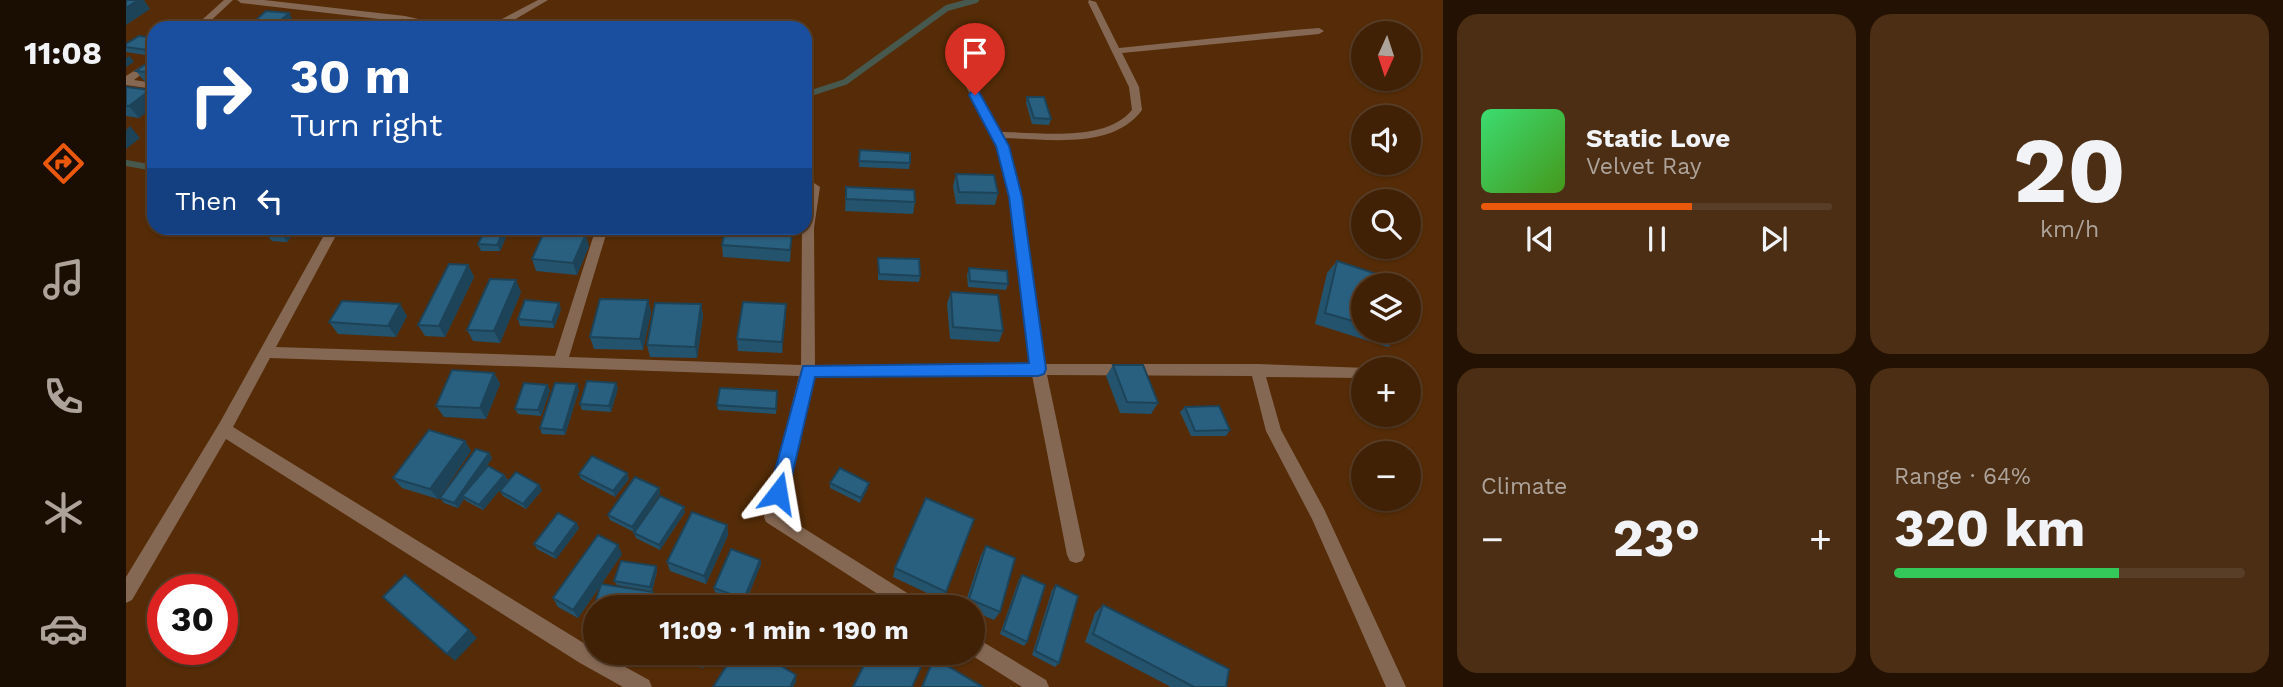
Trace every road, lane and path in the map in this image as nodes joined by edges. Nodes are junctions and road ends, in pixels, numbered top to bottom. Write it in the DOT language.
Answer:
graph roads {
  1 [pos="229,0"];
  2 [pos="241,0"];
  3 [pos="544,0"];
  4 [pos="1092,2"];
  5 [pos="313,3"];
  6 [pos="206,21"];
  7 [pos="409,21"];
  8 [pos="506,21"];
  9 [pos="1320,31"];
  10 [pos="1116,51"];
  11 [pos="954,54"];
  12 [pos="147,66"];
  13 [pos="126,81"];
  14 [pos="147,85"];
  15 [pos="996,135"];
  16 [pos="814,187"];
  17 [pos="812,201"];
  18 [pos="330,235"];
  19 [pos="600,235"];
  20 [pos="808,235"];
  21 [pos="265,352"];
  22 [pos="560,363"];
  23 [pos="1038,369"];
  24 [pos="1257,370"];
  25 [pos="808,371"];
  26 [pos="1351,372"];
  27 [pos="223,429"];
  28 [pos="1076,555"];
  29 [pos="126,594"];
  30 [pos="895,595"];
  31 [pos="985,653"];
  32 [pos="642,687"];
  33 [pos="1039,687"];
  34 [pos="1396,687"];
  1 -- 6 [label="street"];
  2 -- 5 [label="street"];
  3 -- 8 [label="street"];
  4 -- 10 [label="street"];
  5 -- 7 [label="street"];
  9 -- 10 [label="street"];
  10 -- 15 [label="street"];
  11 -- 15 [label="street"];
  12 -- 13 [label="street"];
  13 -- 14 [label="street"];
  15 -- 23 [label="street"];
  16 -- 17 [label="street"];
  18 -- 21 [label="street"];
  19 -- 22 [label="street"];
  20 -- 25 [label="street"];
  21 -- 22 [label="street"];
  21 -- 27 [label="street"];
  22 -- 25 [label="street"];
  23 -- 24 [label="street"];
  23 -- 25 [label="street"];
  23 -- 28 [label="street"];
  24 -- 26 [label="street"];
  24 -- 34 [label="street"];
  25 -- 30 [label="street"];
  27 -- 29 [label="street"];
  27 -- 32 [label="street"];
  31 -- 33 [label="street"];
}
